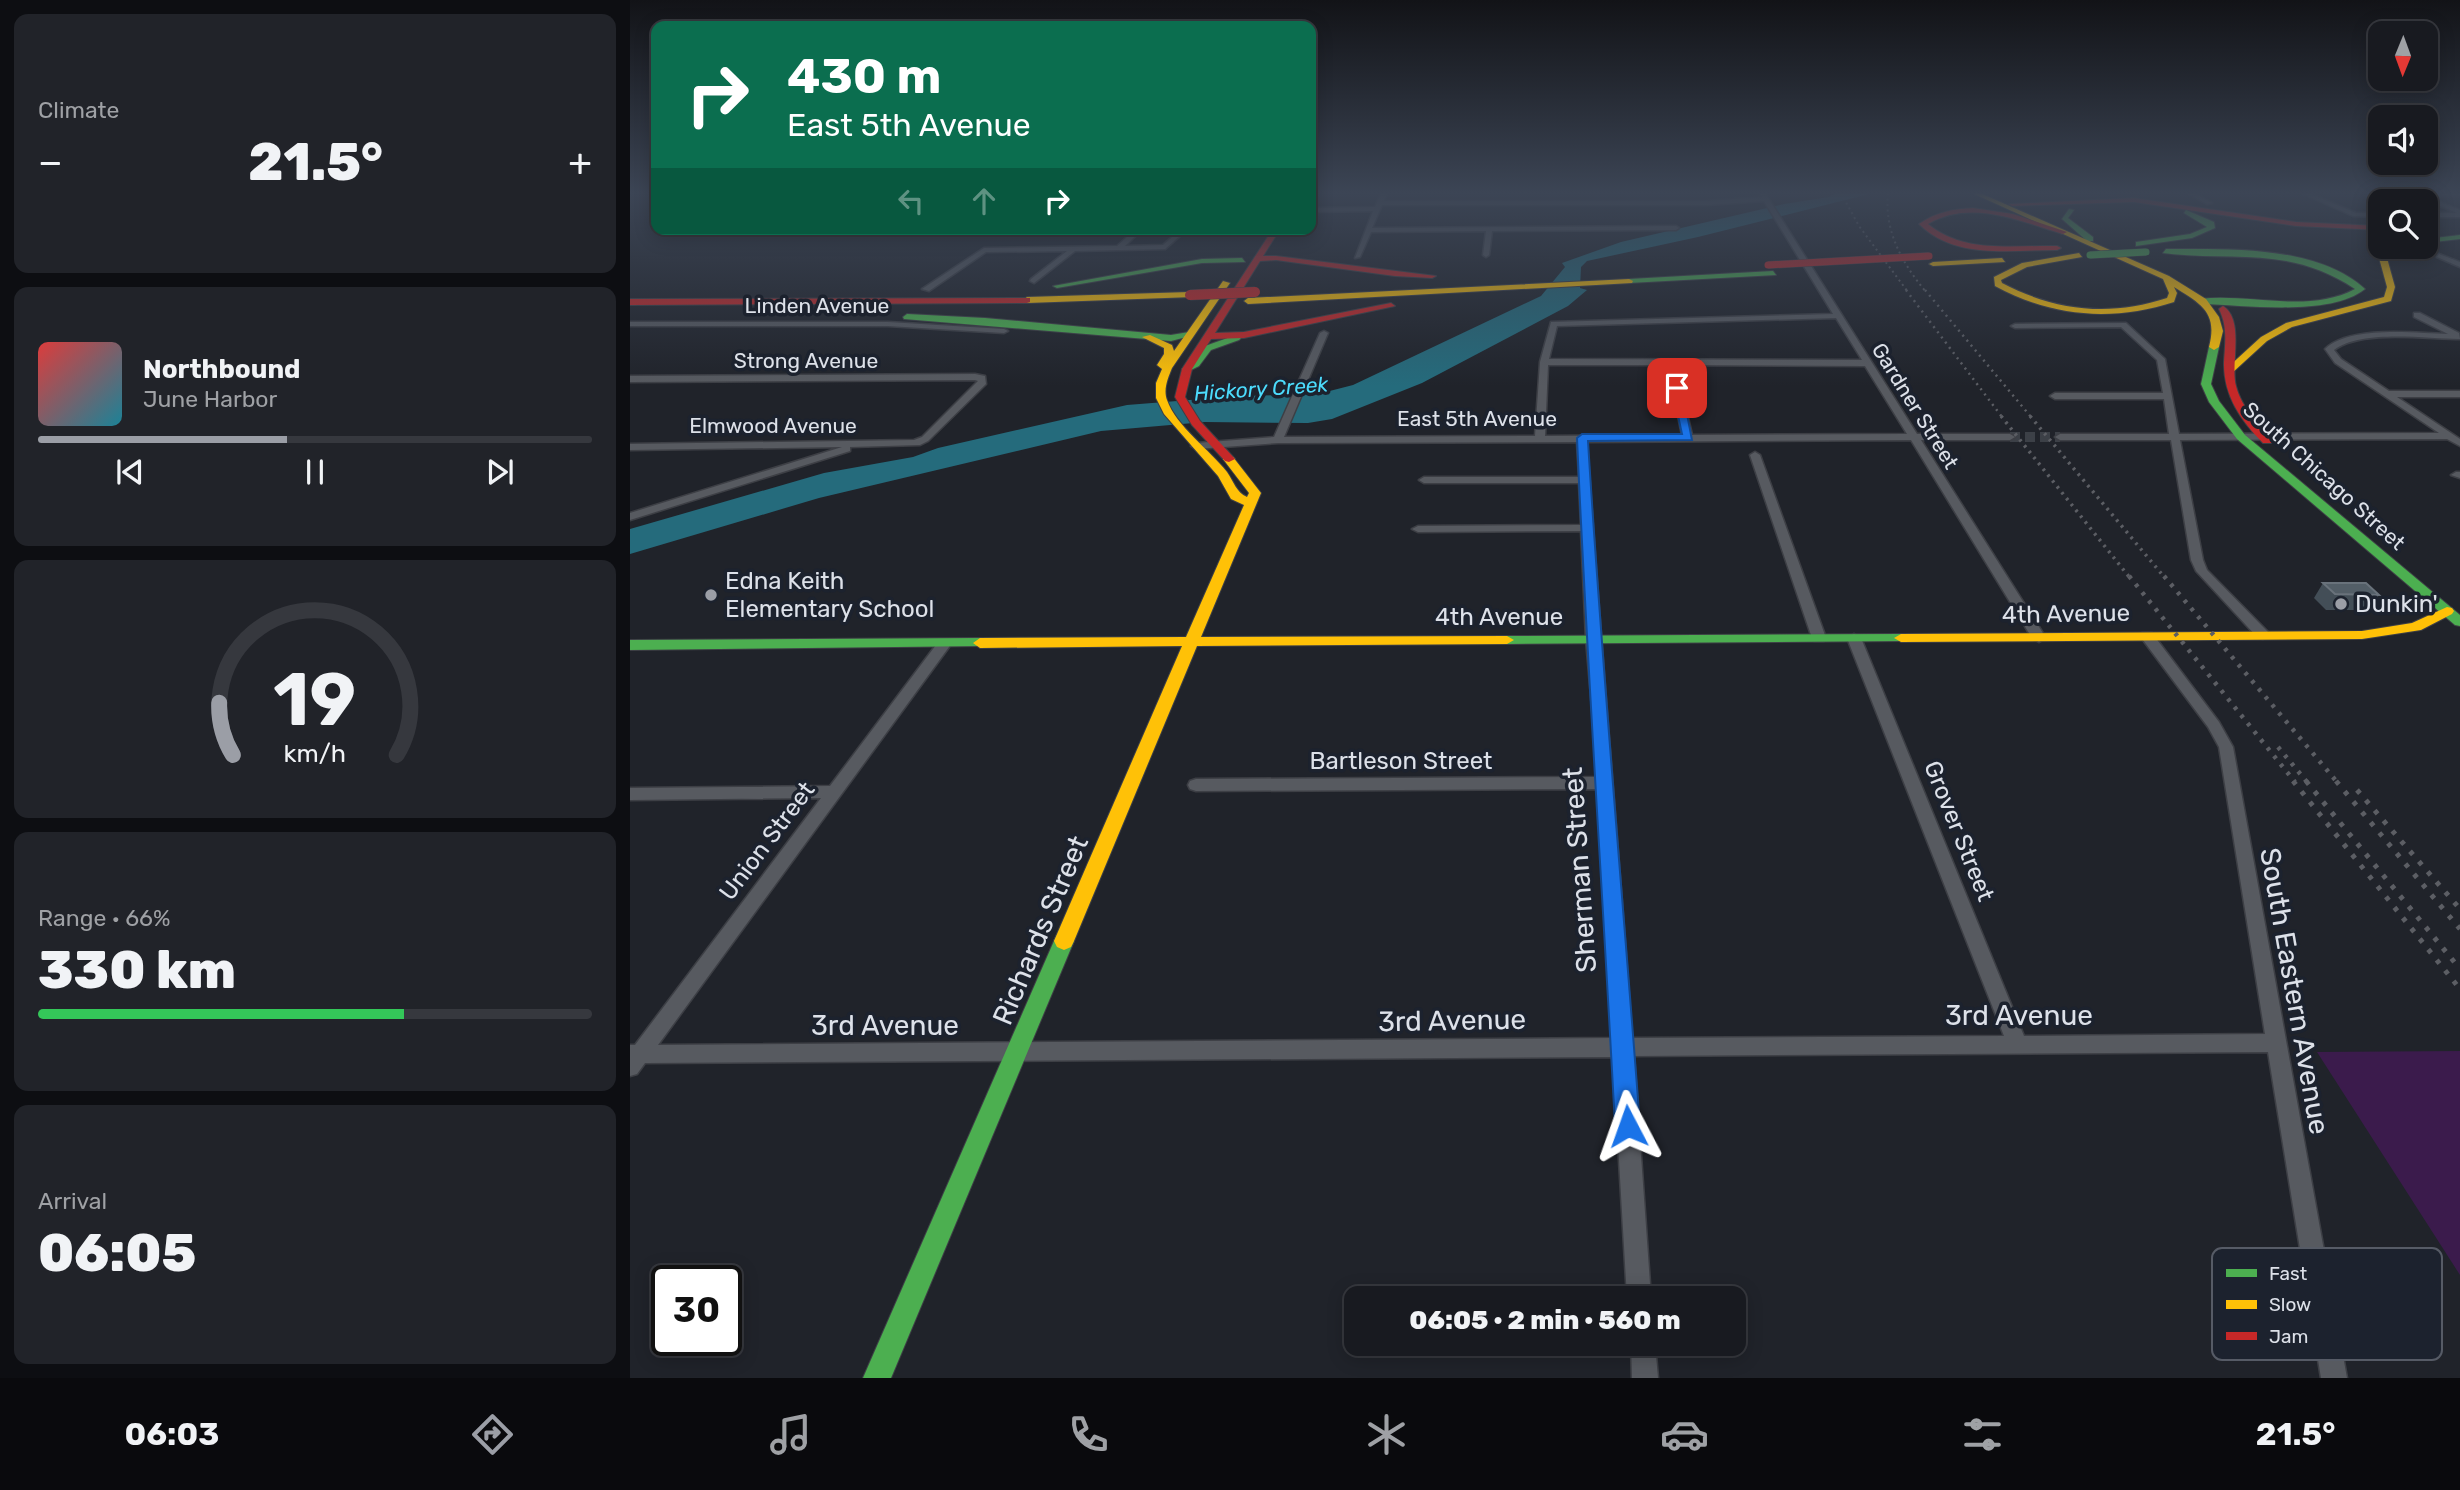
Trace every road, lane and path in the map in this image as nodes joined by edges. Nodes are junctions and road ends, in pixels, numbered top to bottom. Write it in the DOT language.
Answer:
graph roads {
  1 [pos="973,257"];
  2 [pos="1063,257"];
  3 [pos="1228,257"];
  4 [pos="1248,257"];
  5 [pos="1249,257"];
  6 [pos="1274,257"];
  7 [pos="1286,257"];
  8 [pos="1803,257"];
  9 [pos="1967,257"];
  10 [pos="2052,257"];
  11 [pos="2106,257"];
  12 [pos="2120,257"];
  13 [pos="2267,257"];
  14 [pos="2442,257"];
  15 [pos="2383,259"];
  16 [pos="1293,260"];
  17 [pos="2460,265"];
  18 [pos="2166,278"];
  19 [pos="1034,281"];
  20 [pos="1522,282"];
  21 [pos="2194,286"];
  22 [pos="926,289"];
  23 [pos="1188,300"];
  24 [pos="891,301"];
  25 [pos="2209,301"];
  26 [pos="630,302"];
  27 [pos="2258,302"];
  28 [pos="843,314"];
  29 [pos="2417,314"];
  30 [pos="630,315"];
  31 [pos="1837,316"];
  32 [pos="630,324"];
  33 [pos="646,324"];
  34 [pos="2015,326"];
  35 [pos="1004,331"];
  36 [pos="630,332"];
  37 [pos="1324,333"];
  38 [pos="1136,334"];
  39 [pos="1189,335"];
  40 [pos="1244,335"];
  41 [pos="1210,336"];
  42 [pos="2460,337"];
  43 [pos="1544,362"];
  44 [pos="1866,363"];
  45 [pos="1671,364"];
  46 [pos="1167,368"];
  47 [pos="1187,369"];
  48 [pos="2229,371"];
  49 [pos="630,379"];
  50 [pos="2386,394"];
  51 [pos="2460,394"];
  52 [pos="2055,396"];
  53 [pos="2167,396"];
  54 [pos="2449,436"];
  55 [pos="2010,437"];
  56 [pos="2060,437"];
  57 [pos="2173,437"];
  58 [pos="2241,437"];
  59 [pos="2262,437"];
  60 [pos="1540,438"];
  61 [pos="1582,438"];
  62 [pos="1688,438"];
  63 [pos="1912,438"];
  64 [pos="1278,440"];
  65 [pos="916,443"];
  66 [pos="2460,443"];
  67 [pos="1214,444"];
  68 [pos="860,445"];
  69 [pos="1196,446"];
  70 [pos="630,447"];
  71 [pos="1755,455"];
  72 [pos="1424,480"];
  73 [pos="1584,480"];
  74 [pos="1251,503"];
  75 [pos="630,517"];
  76 [pos="1587,528"];
  77 [pos="1418,529"];
  78 [pos="2454,604"];
  79 [pos="2460,622"];
  80 [pos="2263,635"];
  81 [pos="2147,636"];
  82 [pos="1819,638"];
  83 [pos="1854,638"];
  84 [pos="2039,638"];
  85 [pos="1593,639"];
  86 [pos="1193,641"];
  87 [pos="944,643"];
  88 [pos="630,645"];
  89 [pos="1606,783"];
  90 [pos="1196,785"];
  91 [pos="834,792"];
  92 [pos="630,794"];
  93 [pos="2017,1043"];
  94 [pos="2275,1043"];
  95 [pos="1622,1046"];
  96 [pos="1016,1052"];
  97 [pos="633,1058"];
  98 [pos="2311,1248"];
  99 [pos="1638,1286"];
  100 [pos="1644,1356"];
  101 [pos="2331,1360"];
  102 [pos="877,1378"];
  103 [pos="1645,1378"];
  104 [pos="2334,1378"];
  1 -- 22 [label="street"];
  2 -- 19 [label="street"];
  3 -- 24 [label="main road"];
  4 -- 39 [label="main road"];
  5 -- 41 [label="main road"];
  6 -- 16 [label="main road"];
  7 -- 16 [label="main road"];
  8 -- 31 [label="street, Gardner Street"];
  9 -- 20 [label="main road"];
  10 -- 18 [label="main road"];
  11 -- 21 [label="main road, South Chicago Street"];
  12 -- 18 [label="main road, South Chicago Street"];
  13 -- 27 [label="main road"];
  14 -- 17 [label="street"];
  15 -- 48 [label="main road"];
  16 -- 20 [label="main road"];
  18 -- 25 [label="main road, South Chicago Street"];
  20 -- 23 [label="main road, bridge"];
  20 -- 40 [label="main road"];
  21 -- 25 [label="main road, South Chicago Street"];
  21 -- 27 [label="main road"];
  23 -- 24 [label="main road"];
  23 -- 28 [label="main road"];
  24 -- 26 [label="main road"];
  25 -- 27 [label="main road"];
  25 -- 48 [label="main road, South Chicago Street"];
  25 -- 58 [label="main road, South Chicago Street"];
  28 -- 30 [label="main road"];
  28 -- 38 [label="main road"];
  29 -- 42 [label="street"];
  31 -- 43 [label="street"];
  31 -- 44 [label="street, Gardner Street"];
  32 -- 33 [label="street, Linden Avenue"];
  33 -- 35 [label="street, Linden Avenue"];
  33 -- 36 [label="street"];
  34 -- 53 [label="street"];
  37 -- 64 [label="street"];
  38 -- 39 [label="main road"];
  38 -- 46 [label="main road"];
  39 -- 41 [label="main road"];
  39 -- 46 [label="main road"];
  40 -- 41 [label="main road"];
  40 -- 47 [label="main road"];
  41 -- 47 [label="main road"];
  42 -- 50 [label="street"];
  43 -- 45 [label="street"];
  43 -- 60 [label="street"];
  44 -- 45 [label="street"];
  44 -- 63 [label="street, Gardner Street"];
  45 -- 62 [label="street"];
  46 -- 69 [label="main road"];
  47 -- 67 [label="main road"];
  48 -- 59 [label="main road, South Chicago Street"];
  49 -- 65 [label="street, Strong Avenue"];
  50 -- 51 [label="street"];
  50 -- 54 [label="street"];
  52 -- 53 [label="street"];
  53 -- 57 [label="street"];
  54 -- 59 [label="street"];
  54 -- 66 [label="street"];
  55 -- 63 [label="street, East 5th Avenue"];
  56 -- 57 [label="street"];
  57 -- 58 [label="street"];
  57 -- 80 [label="street"];
  58 -- 59 [label="street"];
  58 -- 78 [label="main road, South Chicago Street"];
  59 -- 78 [label="main road, South Chicago Street"];
  60 -- 61 [label="street, East 5th Avenue"];
  60 -- 64 [label="street, East 5th Avenue"];
  61 -- 62 [label="street, East 5th Avenue"];
  61 -- 73 [label="street, Sherman Street"];
  62 -- 63 [label="street, East 5th Avenue"];
  63 -- 84 [label="street, Gardner Street"];
  64 -- 67 [label="street, East 5th Avenue"];
  65 -- 68 [label="street, Elmwood Avenue"];
  67 -- 69 [label="street, East 5th Avenue"];
  67 -- 74 [label="main road"];
  68 -- 70 [label="street, Elmwood Avenue"];
  68 -- 75 [label="street"];
  69 -- 74 [label="main road"];
  71 -- 82 [label="street"];
  72 -- 73 [label="street"];
  73 -- 76 [label="street, Sherman Street"];
  74 -- 86 [label="main road, Richards Street"];
  76 -- 77 [label="street"];
  76 -- 85 [label="street, Sherman Street"];
  78 -- 79 [label="main road, South Chicago Street"];
  78 -- 80 [label="main road, 4th Avenue"];
  80 -- 81 [label="main road, 4th Avenue"];
  81 -- 84 [label="main road, 4th Avenue"];
  81 -- 94 [label="street, South Eastern Avenue"];
  82 -- 83 [label="main road, 4th Avenue"];
  82 -- 85 [label="main road, 4th Avenue"];
  83 -- 84 [label="main road, 4th Avenue"];
  83 -- 93 [label="street, Grover Street"];
  85 -- 86 [label="main road, 4th Avenue"];
  85 -- 89 [label="street, Sherman Street"];
  86 -- 87 [label="main road, 4th Avenue"];
  86 -- 96 [label="main road, Richards Street"];
  87 -- 88 [label="main road, 4th Avenue"];
  87 -- 91 [label="street, Union Street"];
  89 -- 90 [label="street, Bartleson Street"];
  89 -- 95 [label="street, Sherman Street"];
  91 -- 92 [label="street"];
  91 -- 97 [label="street, Union Street"];
  93 -- 94 [label="street, 3rd Avenue"];
  93 -- 95 [label="street, 3rd Avenue"];
  94 -- 98 [label="street, South Eastern Avenue"];
  95 -- 96 [label="street, 3rd Avenue"];
  95 -- 99 [label="street, Sherman Street"];
  96 -- 97 [label="street, 3rd Avenue"];
  96 -- 102 [label="main road, Richards Street"];
  100 -- 103 [label="street"];
  101 -- 104 [label="street, South Eastern Avenue"];
}
